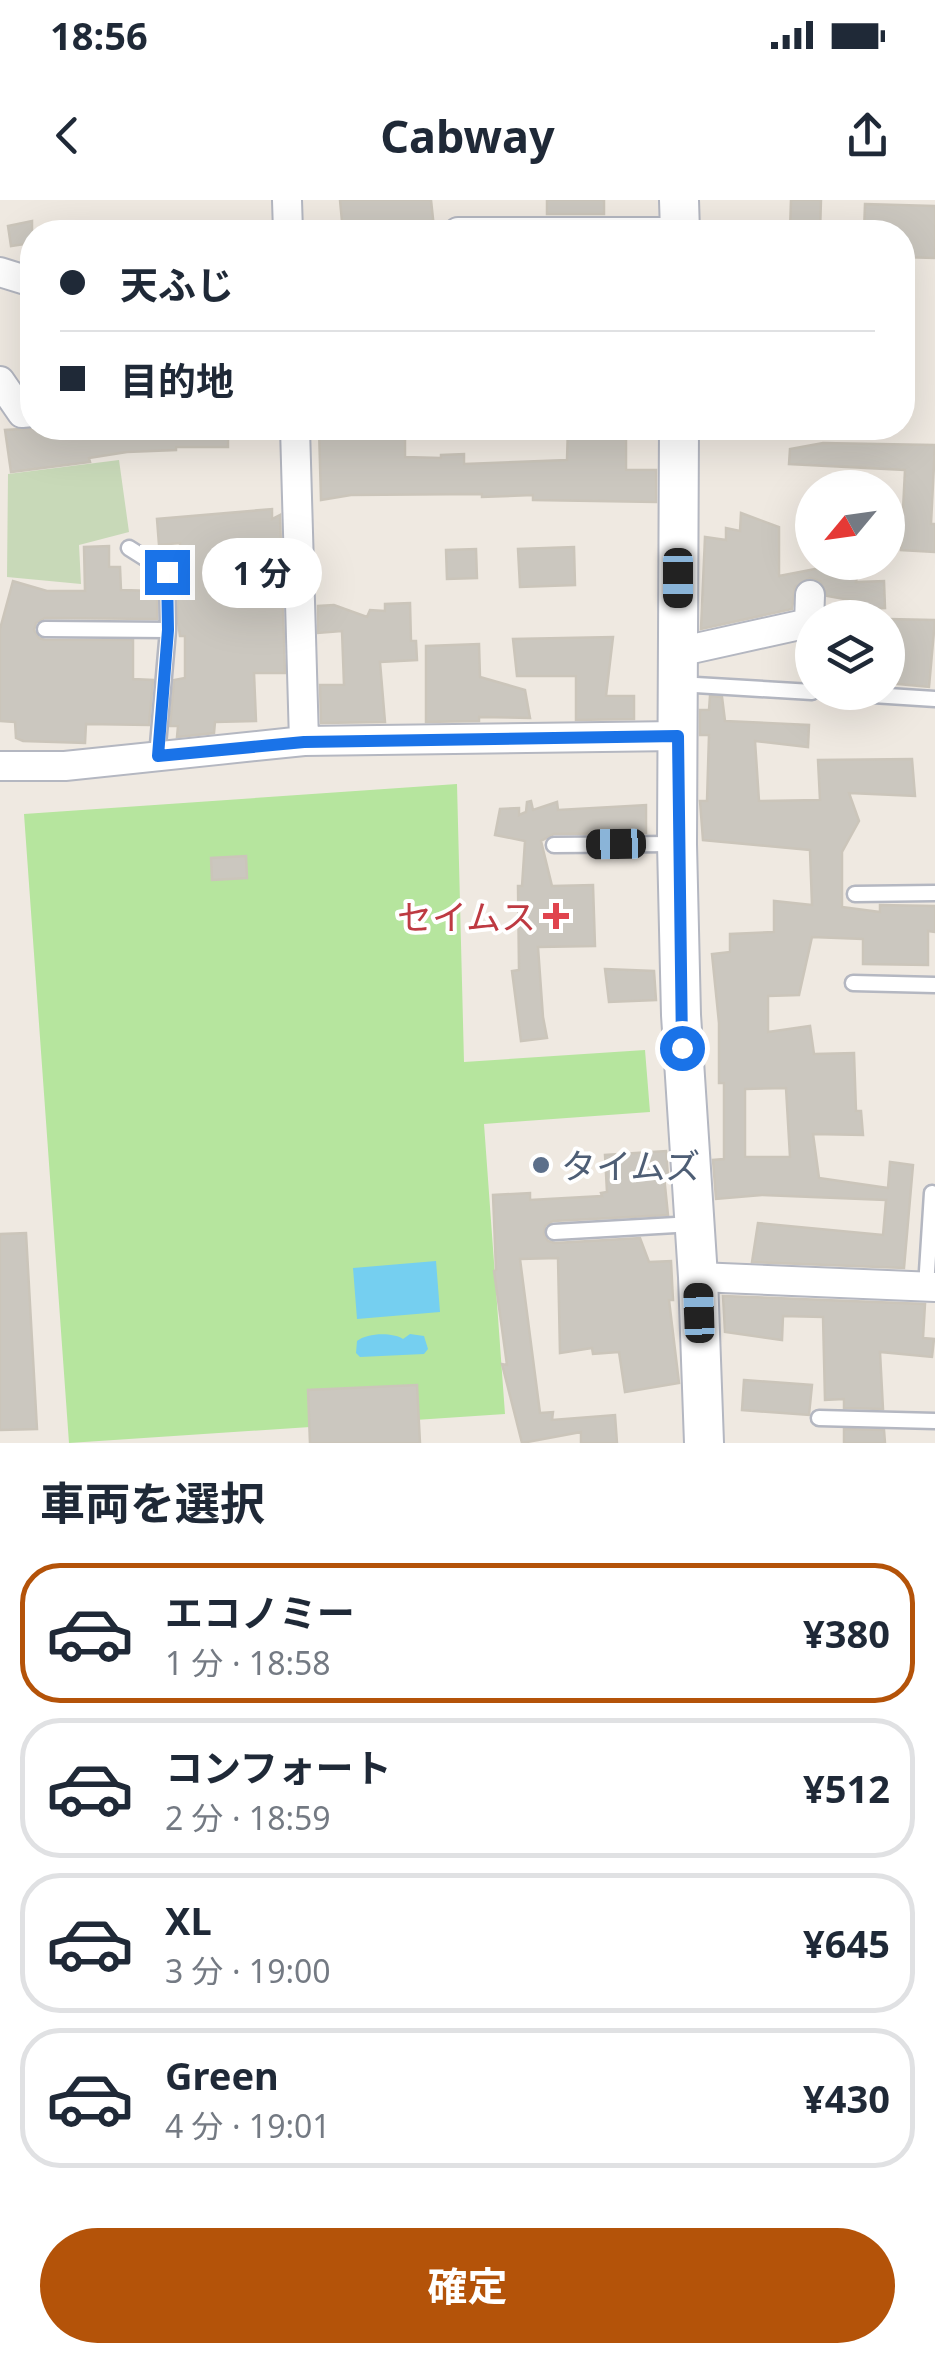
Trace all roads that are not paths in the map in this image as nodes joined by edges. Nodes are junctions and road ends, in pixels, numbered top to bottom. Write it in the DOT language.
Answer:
graph roads {
  1 [pos="0,381"];
  2 [pos="20,410"];
  3 [pos="295,440"];
  4 [pos="679,440"];
  5 [pos="129,548"];
  6 [pos="810,595"];
  7 [pos="45,629"];
  8 [pos="168,630"];
  9 [pos="679,668"];
  10 [pos="795,689"];
  11 [pos="905,696"];
  12 [pos="935,698"];
  13 [pos="678,736"];
  14 [pos="304,742"];
  15 [pos="158,756"];
  16 [pos="0,766"];
  17 [pos="677,844"];
  18 [pos="554,845"];
  19 [pos="935,893"];
  20 [pos="855,894"];
  21 [pos="853,984"];
  22 [pos="935,986"];
  23 [pos="932,1193"];
  24 [pos="692,1224"];
  25 [pos="554,1232"];
  26 [pos="698,1278"];
  27 [pos="930,1287"];
  28 [pos="819,1418"];
  29 [pos="935,1420"];
  30 [pos="704,1443"];
  1 -- 2 [label="street"];
  3 -- 14 [label="street"];
  4 -- 9 [label="main road"];
  5 -- 8 [label="lane"];
  6 -- 9 [label="street"];
  7 -- 8 [label="lane"];
  8 -- 15 [label="lane"];
  9 -- 10 [label="lane"];
  9 -- 13 [label="main road"];
  11 -- 12 [label="lane"];
  13 -- 14 [label="street"];
  13 -- 17 [label="main road"];
  14 -- 15 [label="street"];
  15 -- 16 [label="street"];
  17 -- 18 [label="lane"];
  17 -- 24 [label="main road"];
  19 -- 20 [label="lane"];
  21 -- 22 [label="lane"];
  23 -- 27 [label="lane"];
  24 -- 25 [label="lane"];
  24 -- 26 [label="main road"];
  26 -- 27 [label="street"];
  26 -- 30 [label="main road"];
  28 -- 29 [label="lane"];
}
